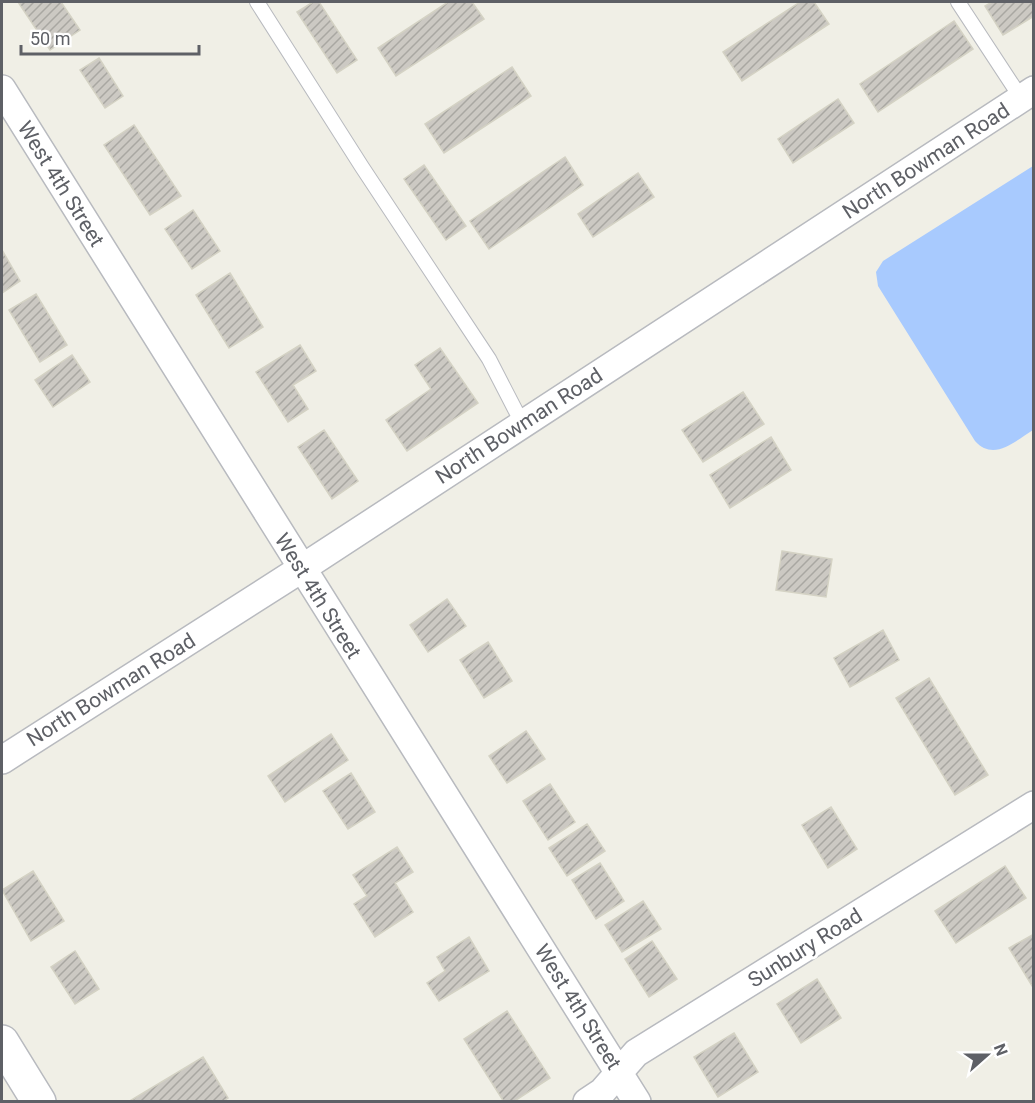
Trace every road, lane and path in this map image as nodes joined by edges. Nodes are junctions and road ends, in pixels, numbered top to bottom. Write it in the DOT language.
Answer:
graph roads {
  1 [pos="257,2"];
  2 [pos="958,2"];
  3 [pos="2,89"];
  4 [pos="1027,94"];
  5 [pos="522,423"];
  6 [pos="301,569"];
  7 [pos="2,760"];
  8 [pos="1034,805"];
  9 [pos="2,1042"];
  10 [pos="619,1072"];
  11 [pos="39,1101"];
  12 [pos="587,1101"];
  13 [pos="637,1101"];
  1 -- 5 [label="lane"];
  2 -- 4 [label="lane"];
  3 -- 6 [label="street, West 4th Street"];
  4 -- 5 [label="street, North Bowman Road"];
  5 -- 6 [label="street, North Bowman Road"];
  6 -- 7 [label="street, North Bowman Road"];
  6 -- 10 [label="street, West 4th Street"];
  8 -- 10 [label="street, Sunbury Road"];
  9 -- 11 [label="street"];
  10 -- 12 [label="street, Sunbury Road"];
  10 -- 13 [label="street, West 4th Street"];
}
